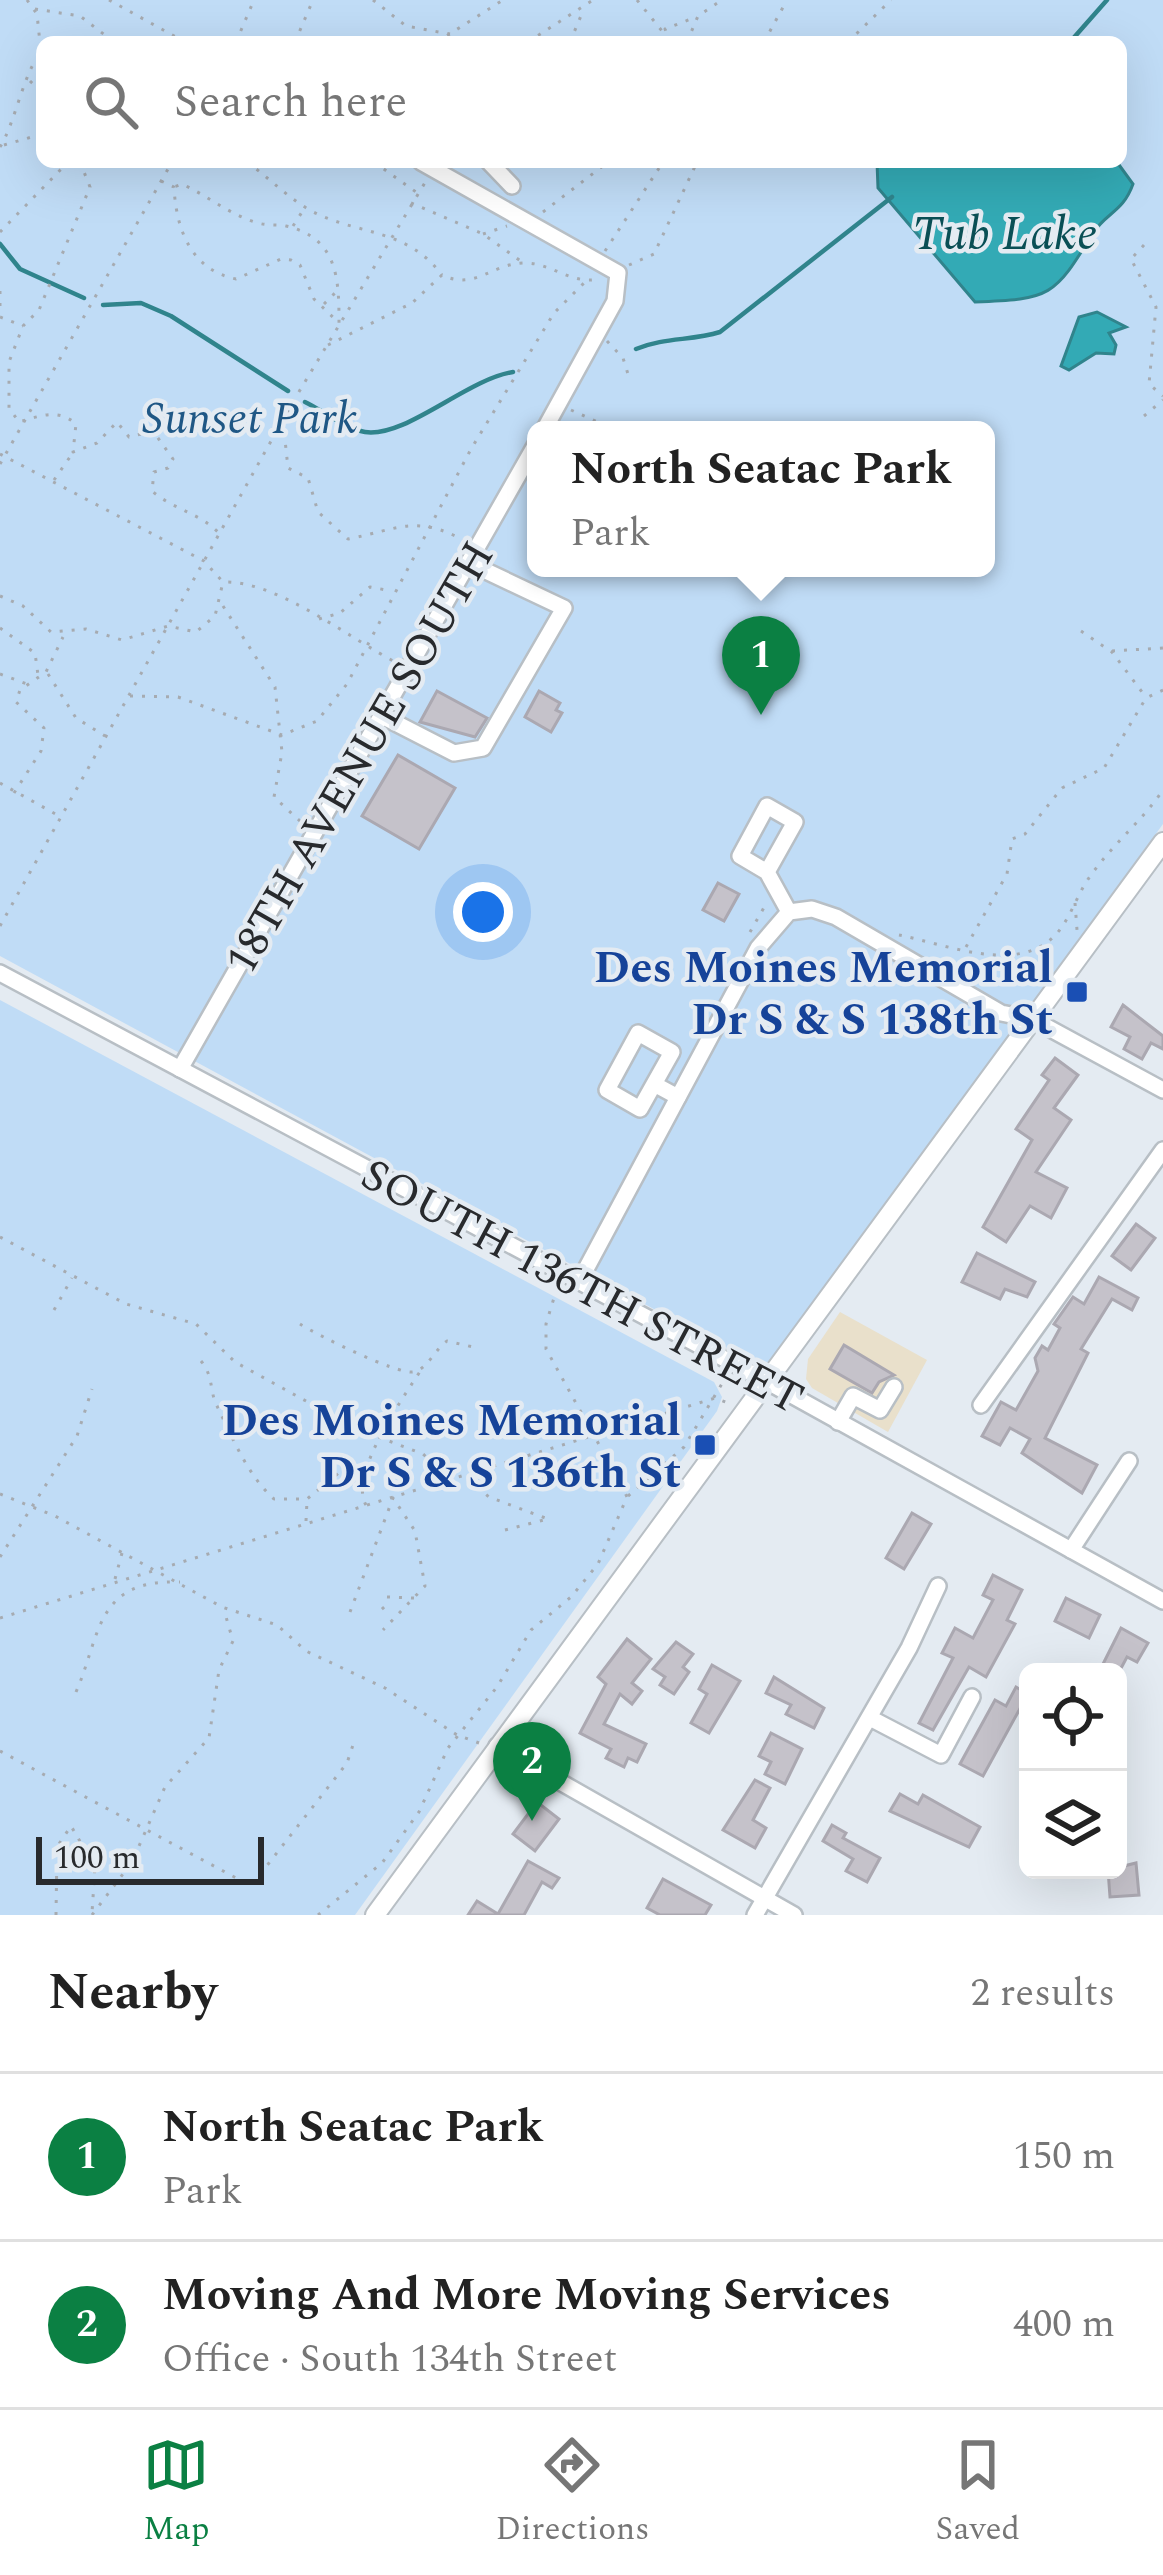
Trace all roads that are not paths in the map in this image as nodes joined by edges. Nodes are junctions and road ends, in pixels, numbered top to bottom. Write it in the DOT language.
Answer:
graph roads {
  1 [pos="432,168"];
  2 [pos="495,168"];
  3 [pos="512,186"];
  4 [pos="549,421"];
  5 [pos="527,460"];
  6 [pos="473,555"];
  7 [pos="382,716"];
  8 [pos="1163,842"];
  9 [pos="767,872"];
  10 [pos="786,914"];
  11 [pos="0,973"];
  12 [pos="1032,1019"];
  13 [pos="180,1070"];
  14 [pos="654,1084"];
  15 [pos="1163,1090"];
  16 [pos="678,1097"];
  17 [pos="1163,1150"];
  18 [pos="572,1278"];
  19 [pos="766,1381"];
  20 [pos="894,1387"];
  21 [pos="981,1405"];
  22 [pos="838,1422"];
  23 [pos="1130,1461"];
  24 [pos="1071,1550"];
  25 [pos="938,1586"];
  26 [pos="1163,1601"];
  27 [pos="972,1697"];
  28 [pos="870,1718"];
  29 [pos="496,1746"];
  30 [pos="765,1898"];
  31 [pos="376,1915"];
  32 [pos="755,1915"];
  33 [pos="794,1915"];
  1 -- 4 [label="street"];
  2 -- 3 [label="street"];
  5 -- 6 [label="street, 18TH AVENUE SOUTH"];
  6 -- 7 [label="street, 18TH AVENUE SOUTH"];
  6 -- 7 [label="street"];
  7 -- 13 [label="street, 18TH AVENUE SOUTH"];
  8 -- 12 [label="main road"];
  9 -- 10 [label="street"];
  10 -- 12 [label="street"];
  10 -- 16 [label="street"];
  11 -- 13 [label="street, SOUTH 136TH STREET"];
  12 -- 15 [label="street"];
  12 -- 19 [label="main road"];
  13 -- 18 [label="street, SOUTH 136TH STREET"];
  14 -- 14 [label="street"];
  14 -- 16 [label="street"];
  16 -- 18 [label="street"];
  17 -- 21 [label="street"];
  18 -- 19 [label="street, SOUTH 136TH STREET"];
  19 -- 22 [label="street, SOUTH 136TH STREET"];
  19 -- 29 [label="main road"];
  20 -- 22 [label="street"];
  22 -- 24 [label="street, SOUTH 136TH STREET"];
  23 -- 24 [label="street"];
  24 -- 26 [label="street, SOUTH 136TH STREET"];
  25 -- 28 [label="street"];
  27 -- 28 [label="street"];
  28 -- 30 [label="street"];
  29 -- 30 [label="street"];
  29 -- 31 [label="main road"];
  30 -- 32 [label="street"];
  30 -- 33 [label="street"];
}
